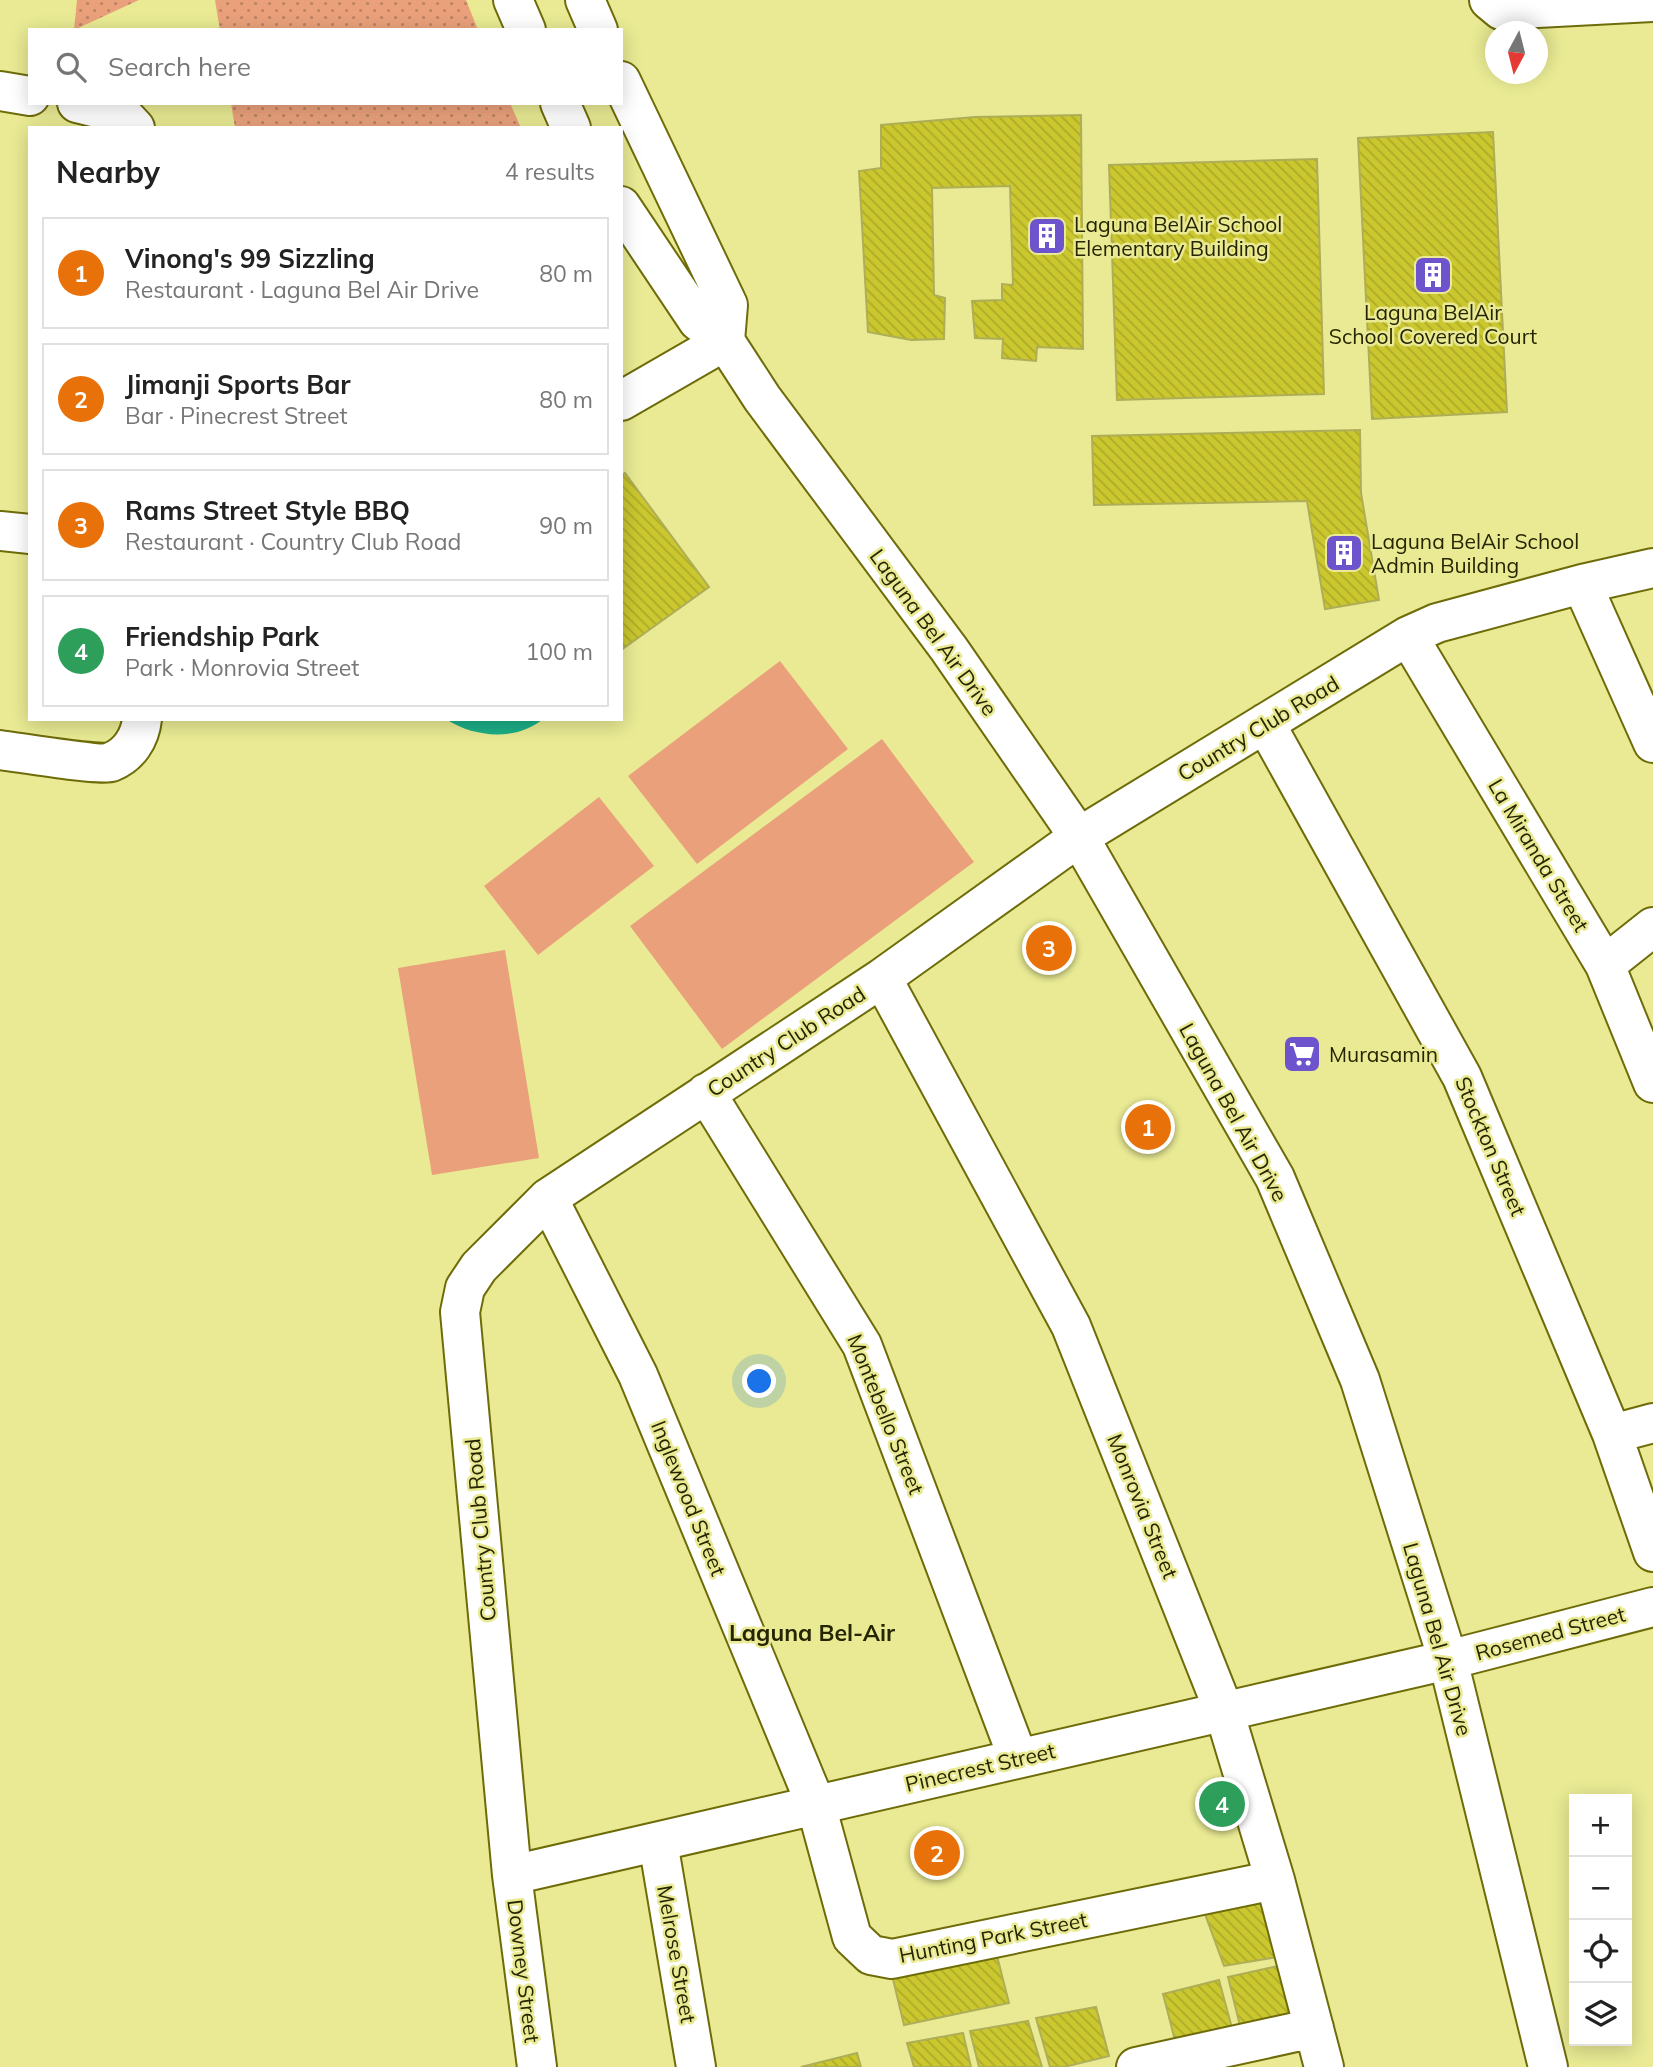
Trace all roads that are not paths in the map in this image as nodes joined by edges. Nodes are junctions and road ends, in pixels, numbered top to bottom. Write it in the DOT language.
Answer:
graph roads {
  1 [pos="513,0"];
  2 [pos="585,0"];
  3 [pos="1489,0"];
  4 [pos="1653,2"];
  5 [pos="525,28"];
  6 [pos="597,28"];
  7 [pos="623,85"];
  8 [pos="0,91"];
  9 [pos="28,96"];
  10 [pos="85,105"];
  11 [pos="560,105"];
  12 [pos="133,126"];
  13 [pos="570,126"];
  14 [pos="623,209"];
  15 [pos="725,341"];
  16 [pos="623,400"];
  17 [pos="0,531"];
  18 [pos="28,534"];
  19 [pos="1652,568"];
  20 [pos="1582,584"];
  21 [pos="1408,636"];
  22 [pos="142,721"];
  23 [pos="1265,723"];
  24 [pos="1653,743"];
  25 [pos="0,750"];
  26 [pos="1079,837"];
  27 [pos="1653,927"];
  28 [pos="1605,965"];
  29 [pos="882,978"];
  30 [pos="1653,1083"];
  31 [pos="706,1093"];
  32 [pos="548,1198"];
  33 [pos="1653,1423"];
  34 [pos="1612,1434"];
  35 [pos="1653,1552"];
  36 [pos="1653,1606"];
  37 [pos="1448,1660"];
  38 [pos="1224,1711"];
  39 [pos="1018,1758"];
  40 [pos="816,1805"];
  41 [pos="658,1842"];
  42 [pos="512,1875"];
  43 [pos="1275,1880"];
  44 [pos="1314,2028"];
  45 [pos="537,2067"];
  46 [pos="696,2067"];
  47 [pos="1136,2067"];
  48 [pos="1324,2067"];
  49 [pos="1548,2067"];
  1 -- 5 [label="street"];
  2 -- 6 [label="street"];
  3 -- 4 [label="street"];
  7 -- 15 [label="street"];
  8 -- 9 [label="street"];
  10 -- 12 [label="street"];
  11 -- 13 [label="street"];
  14 -- 15 [label="street, Laguna Bel Air Drive"];
  15 -- 16 [label="street"];
  15 -- 26 [label="street, Laguna Bel Air Drive"];
  17 -- 18 [label="street"];
  19 -- 20 [label="street, Country Club Road"];
  20 -- 21 [label="street, Country Club Road"];
  20 -- 24 [label="street"];
  21 -- 23 [label="street, Country Club Road"];
  21 -- 28 [label="street, La Miranda Street"];
  22 -- 25 [label="street"];
  23 -- 26 [label="street, Country Club Road"];
  23 -- 34 [label="street, Stockton Street"];
  26 -- 29 [label="street, Country Club Road"];
  26 -- 37 [label="street, Laguna Bel Air Drive"];
  27 -- 28 [label="street"];
  28 -- 30 [label="street, La Miranda Street"];
  29 -- 31 [label="street, Country Club Road"];
  29 -- 38 [label="street, Monrovia Street"];
  31 -- 32 [label="street, Country Club Road"];
  31 -- 39 [label="street, Montebello Street"];
  32 -- 40 [label="street, Inglewood Street"];
  32 -- 42 [label="street, Country Club Road"];
  33 -- 34 [label="street"];
  34 -- 35 [label="street, Stockton Street"];
  36 -- 37 [label="street, Rosemed Street"];
  37 -- 38 [label="street, Pinecrest Street"];
  37 -- 49 [label="street, Laguna Bel Air Drive"];
  38 -- 39 [label="street, Pinecrest Street"];
  38 -- 43 [label="street, Monrovia Street"];
  39 -- 40 [label="street, Pinecrest Street"];
  40 -- 41 [label="street, Pinecrest Street"];
  40 -- 43 [label="street, Hunting Park Street"];
  41 -- 42 [label="street, Pinecrest Street"];
  41 -- 46 [label="street, Melrose Street"];
  42 -- 45 [label="street, Downey Street"];
  43 -- 44 [label="street, Monrovia Street"];
  44 -- 47 [label="street"];
  44 -- 48 [label="street, Monrovia Street"];
}
